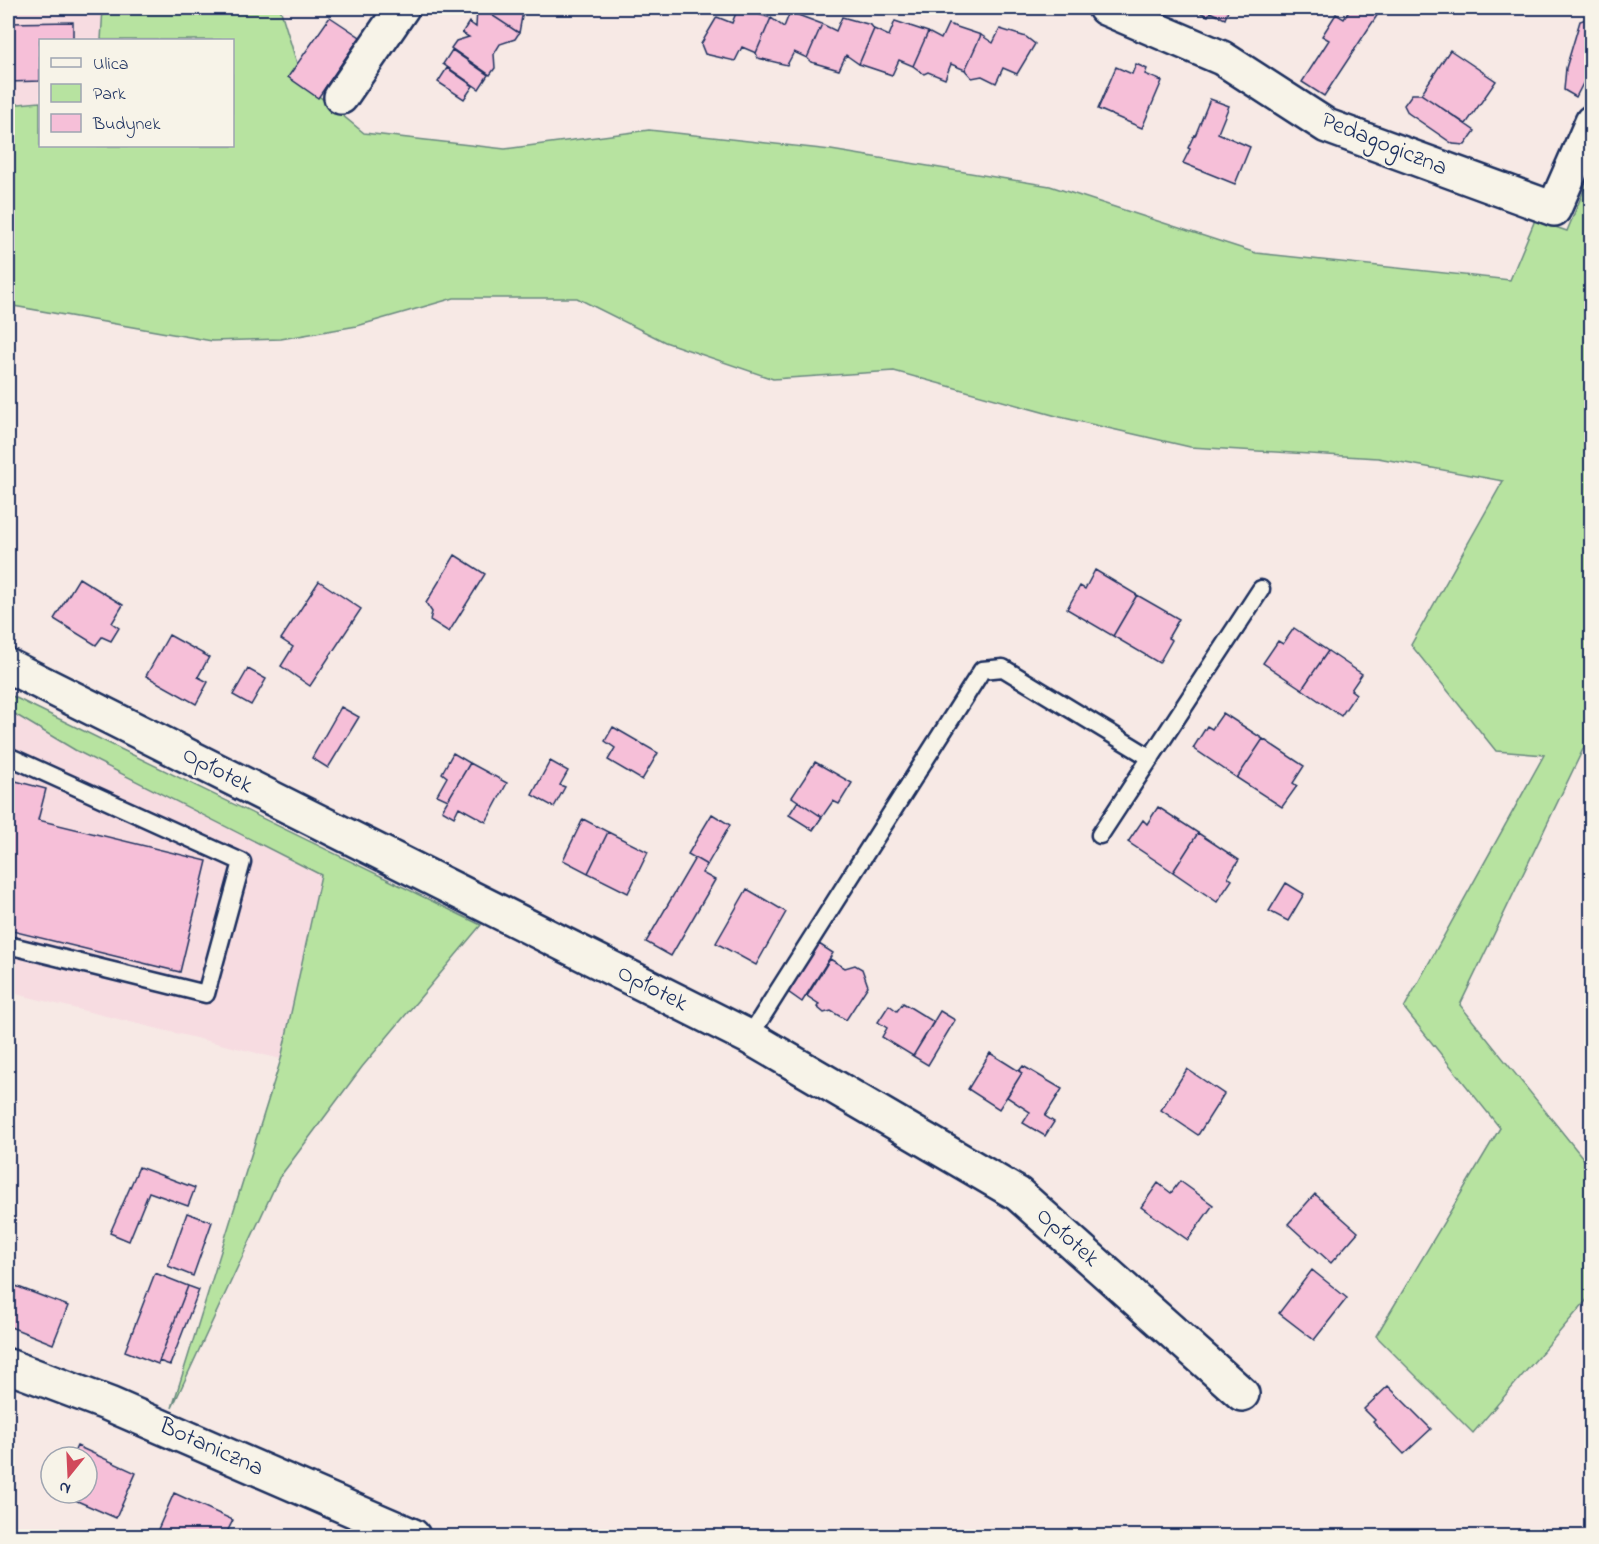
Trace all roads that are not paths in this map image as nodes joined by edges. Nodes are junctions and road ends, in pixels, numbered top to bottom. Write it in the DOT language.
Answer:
graph roads {
  1 [pos="402,8"];
  2 [pos="1104,8"];
  3 [pos="342,97"];
  4 [pos="1592,122"];
  5 [pos="1262,589"];
  6 [pos="8,666"];
  7 [pos="8,756"];
  8 [pos="1150,758"];
  9 [pos="1100,835"];
  10 [pos="8,945"];
  11 [pos="749,1037"];
  12 [pos="8,1366"];
  13 [pos="1242,1394"];
  14 [pos="413,1536"];
  1 -- 3 [label="street"];
  2 -- 4 [label="street, Pedagogiczna"];
  5 -- 8 [label="lane"];
  6 -- 11 [label="street, Opłotek"];
  7 -- 10 [label="lane"];
  8 -- 9 [label="lane"];
  8 -- 11 [label="lane"];
  11 -- 13 [label="street, Opłotek"];
  12 -- 14 [label="street, Botaniczna"];
}
